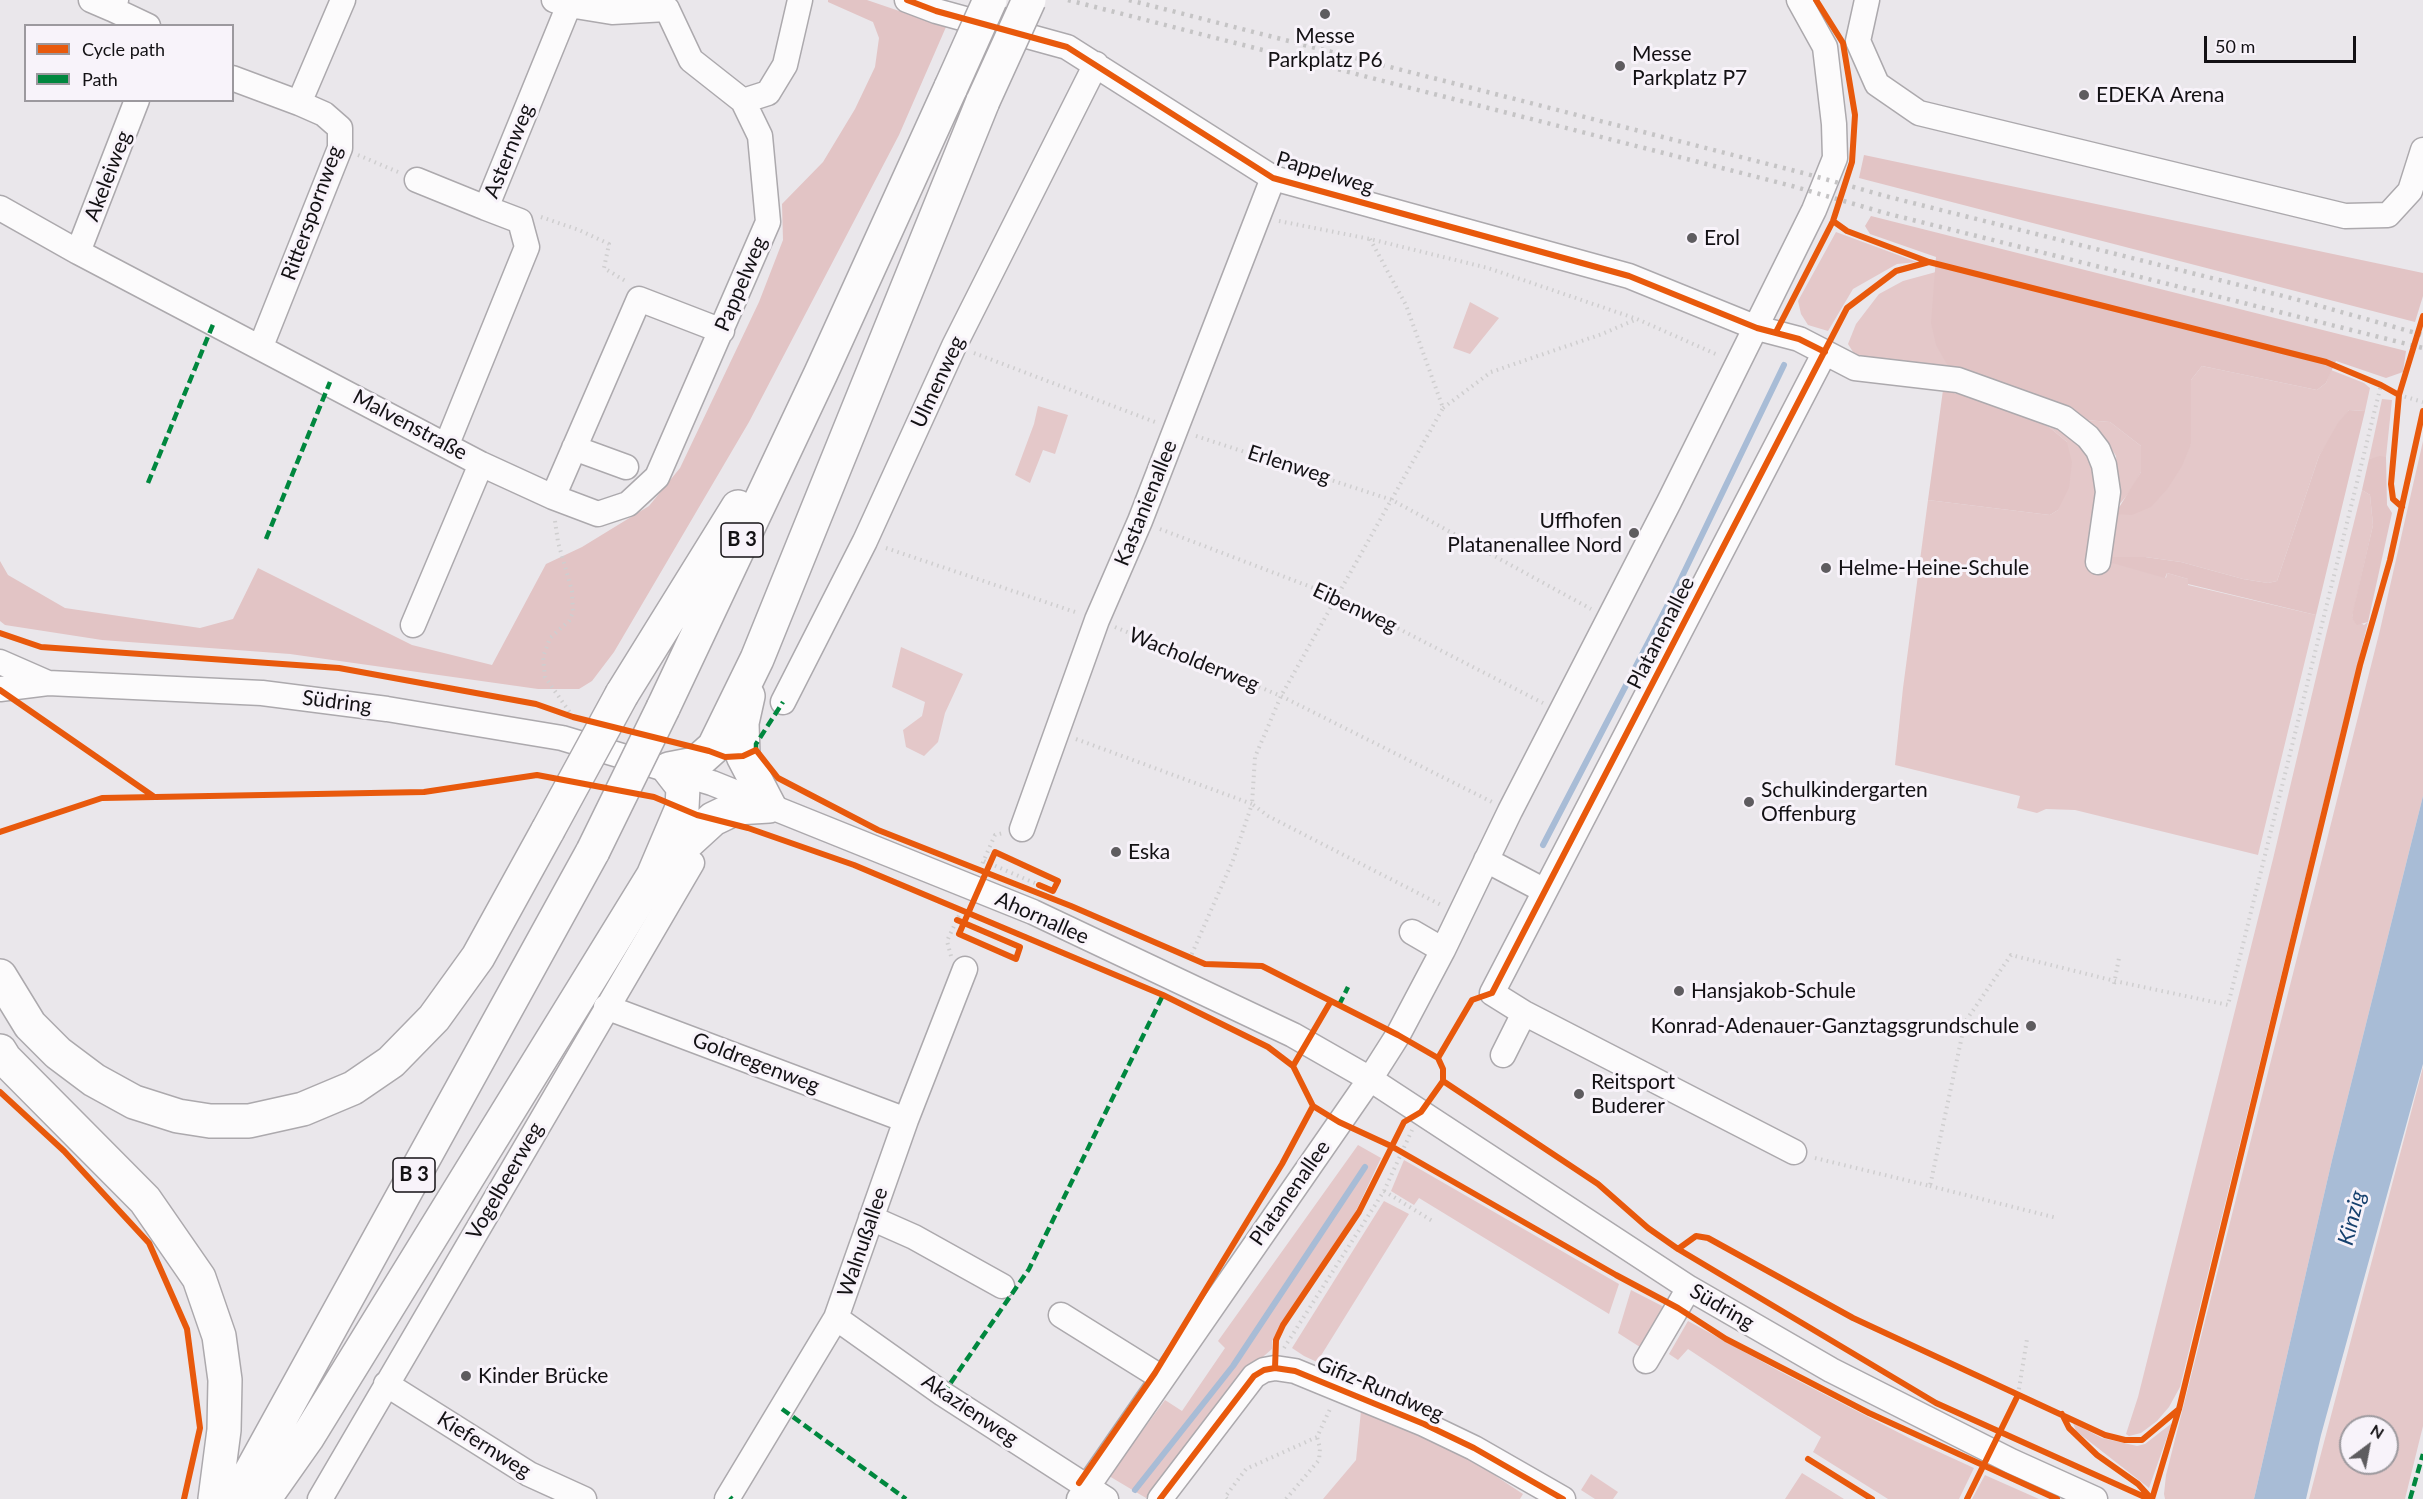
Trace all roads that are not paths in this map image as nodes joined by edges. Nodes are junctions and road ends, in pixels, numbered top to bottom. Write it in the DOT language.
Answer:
graph roads {
  1 [pos="343,0"];
  2 [pos="800,0"];
  3 [pos="907,0"];
  4 [pos="990,0"];
  5 [pos="1029,0"];
  6 [pos="1798,0"];
  7 [pos="1867,0"];
  8 [pos="561,2"];
  9 [pos="106,3"];
  10 [pos="673,4"];
  11 [pos="144,24"];
  12 [pos="1858,41"];
  13 [pos="1825,47"];
  14 [pos="1096,64"];
  15 [pos="234,79"];
  16 [pos="743,101"];
  17 [pos="136,102"];
  18 [pos="299,103"];
  19 [pos="2423,150"];
  20 [pos="1273,178"];
  21 [pos="417,180"];
  22 [pos="0,208"];
  23 [pos="486,208"];
  24 [pos="78,252"];
  25 [pos="1757,328"];
  26 [pos="722,331"];
  27 [pos="261,346"];
  28 [pos="1825,352"];
  29 [pos="821,373"];
  30 [pos="447,444"];
  31 [pos="574,447"];
  32 [pos="481,464"];
  33 [pos="626,467"];
  34 [pos="553,497"];
  35 [pos="2098,562"];
  36 [pos="413,625"];
  37 [pos="756,659"];
  38 [pos="0,662"];
  39 [pos="48,683"];
  40 [pos="0,689"];
  41 [pos="783,702"];
  42 [pos="669,769"];
  43 [pos="764,818"];
  44 [pos="1022,829"];
  45 [pos="1486,860"];
  46 [pos="692,863"];
  47 [pos="653,876"];
  48 [pos="1545,891"];
  49 [pos="1412,932"];
  50 [pos="1443,950"];
  51 [pos="965,969"];
  52 [pos="0,976"];
  53 [pos="606,1007"];
  54 [pos="1524,1013"];
  55 [pos="0,1051"];
  56 [pos="1503,1055"];
  57 [pos="1370,1079"];
  58 [pos="906,1120"];
  59 [pos="1794,1152"];
  60 [pos="871,1218"];
  61 [pos="1002,1286"];
  62 [pos="1689,1288"];
  63 [pos="1061,1315"];
  64 [pos="836,1318"];
  65 [pos="1646,1360"];
  66 [pos="1162,1378"];
  67 [pos="386,1384"];
  68 [pos="1091,1496"];
  69 [pos="215,1499"];
  70 [pos="236,1499"];
  71 [pos="264,1499"];
  72 [pos="320,1499"];
  73 [pos="584,1499"];
  74 [pos="728,1499"];
  75 [pos="1160,1499"];
  76 [pos="1563,1499"];
  77 [pos="2095,1499"];
  1 -- 18 [label="street"];
  2 -- 16 [label="street"];
  3 -- 14 [label="street, Pappelweg"];
  4 -- 29 [label="highway, B 3, bridge"];
  5 -- 37 [label="highway, bridge"];
  6 -- 13 [label="street, Platanenallee"];
  7 -- 12 [label="street"];
  8 -- 10 [label="street"];
  8 -- 23 [label="street, Asternweg"];
  9 -- 11 [label="street"];
  10 -- 16 [label="street, Pappelweg"];
  12 -- 13 [label="street"];
  12 -- 19 [label="street"];
  13 -- 25 [label="street, Platanenallee"];
  14 -- 20 [label="street, Pappelweg"];
  14 -- 41 [label="street, Ulmenweg"];
  15 -- 18 [label="street"];
  16 -- 26 [label="street, Pappelweg"];
  17 -- 24 [label="street, Akeleiweg"];
  18 -- 27 [label="street, Ritterspornweg"];
  20 -- 25 [label="street, Pappelweg"];
  20 -- 44 [label="street, Kastanienallee"];
  21 -- 23 [label="street"];
  22 -- 24 [label="street, Malvenstraße"];
  23 -- 30 [label="street, Asternweg"];
  24 -- 27 [label="street, Malvenstraße"];
  25 -- 28 [label="street"];
  25 -- 45 [label="street, Platanenallee"];
  26 -- 31 [label="street"];
  26 -- 34 [label="street, Pappelweg"];
  27 -- 30 [label="street, Malvenstraße"];
  28 -- 35 [label="street"];
  28 -- 48 [label="street, Platanenallee"];
  29 -- 52 [label="highway, bridge"];
  29 -- 70 [label="highway, B 3, bridge"];
  30 -- 32 [label="street, Malvenstraße"];
  31 -- 33 [label="street"];
  31 -- 34 [label="street"];
  32 -- 34 [label="street, Malvenstraße"];
  32 -- 36 [label="street"];
  37 -- 42 [label="highway"];
  37 -- 43 [label="highway"];
  38 -- 39 [label="street"];
  39 -- 40 [label="street, Südring"];
  39 -- 42 [label="street, Südring"];
  42 -- 43 [label="street, Ahornallee"];
  42 -- 47 [label="highway"];
  43 -- 47 [label="highway"];
  43 -- 57 [label="street, Ahornallee"];
  45 -- 48 [label="street"];
  45 -- 50 [label="street, Platanenallee"];
  46 -- 53 [label="street, Vogelbeerweg"];
  47 -- 71 [label="highway"];
  48 -- 54 [label="street, Platanenallee"];
  49 -- 50 [label="street"];
  50 -- 57 [label="street, Platanenallee"];
  51 -- 58 [label="street, Walnußallee"];
  53 -- 58 [label="street, Goldregenweg"];
  53 -- 67 [label="street, Vogelbeerweg"];
  54 -- 56 [label="street"];
  54 -- 59 [label="street, Platanenallee"];
  55 -- 69 [label="highway"];
  57 -- 62 [label="street, Südring"];
  57 -- 66 [label="street, Platanenallee"];
  58 -- 60 [label="street, Walnußallee"];
  60 -- 61 [label="street"];
  60 -- 64 [label="street, Walnußallee"];
  62 -- 65 [label="street"];
  62 -- 77 [label="street, Südring"];
  63 -- 66 [label="street"];
  64 -- 68 [label="street, Akazienweg"];
  64 -- 74 [label="street, Walnußallee"];
  66 -- 68 [label="street, Platanenallee"];
  67 -- 72 [label="street, Vogelbeerweg"];
  67 -- 73 [label="street, Kiefernweg"];
  75 -- 76 [label="street, Gifiz-Rundweg"];
}
